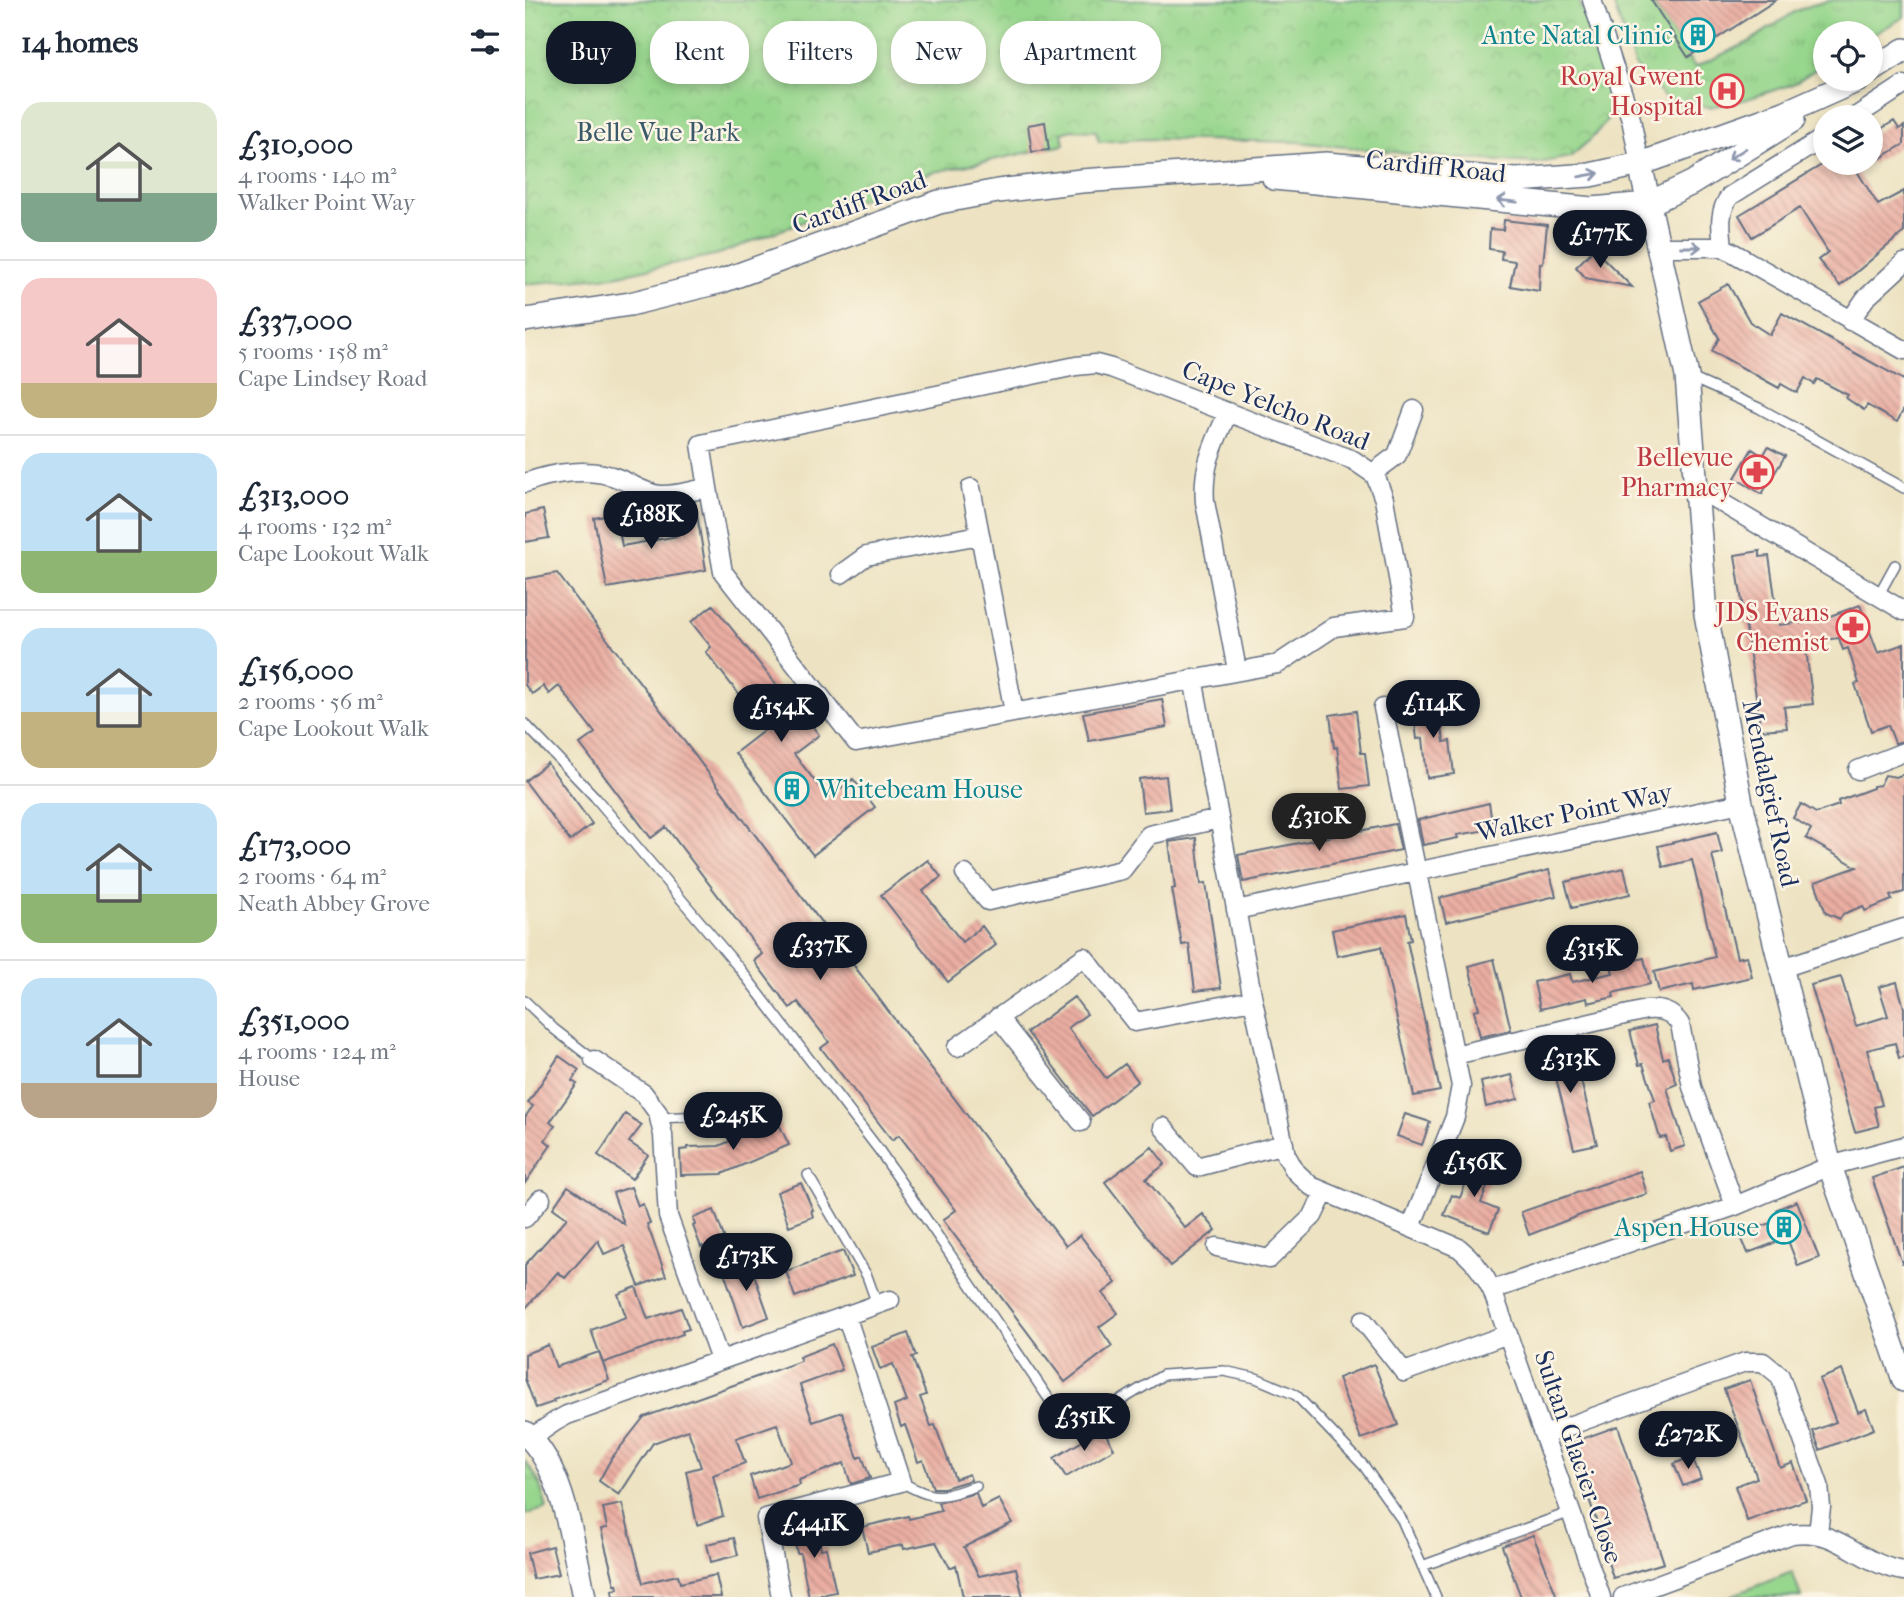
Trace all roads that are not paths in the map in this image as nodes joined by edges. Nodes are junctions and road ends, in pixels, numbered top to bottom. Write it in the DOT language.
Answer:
graph roads {
  1 [pos="1592,0"];
  2 [pos="1904,50"];
  3 [pos="1883,63"];
  4 [pos="1904,85"];
  5 [pos="1832,91"];
  6 [pos="1839,91"];
  7 [pos="1873,105"];
  8 [pos="1813,144"];
  9 [pos="1640,164"];
  10 [pos="1219,173"];
  11 [pos="1648,204"];
  12 [pos="1658,247"];
  13 [pos="1723,247"];
  14 [pos="1904,264"];
  15 [pos="525,320"];
  16 [pos="1850,321"];
  17 [pos="1904,350"];
  18 [pos="1687,376"];
  19 [pos="1414,410"];
  20 [pos="1229,412"];
  21 [pos="1373,473"];
  22 [pos="525,483"];
  23 [pos="1696,487"];
  24 [pos="708,488"];
  25 [pos="971,488"];
  26 [pos="1904,488"];
  27 [pos="980,535"];
  28 [pos="1895,565"];
  29 [pos="841,574"];
  30 [pos="1878,596"];
  31 [pos="1904,611"];
  32 [pos="1237,670"];
  33 [pos="1193,678"];
  34 [pos="1383,708"];
  35 [pos="1014,712"];
  36 [pos="525,724"];
  37 [pos="1904,752"];
  38 [pos="1858,770"];
  39 [pos="1741,803"];
  40 [pos="1219,819"];
  41 [pos="1417,872"];
  42 [pos="965,874"];
  43 [pos="1236,910"];
  44 [pos="1904,928"];
  45 [pos="1782,968"];
  46 [pos="1253,1000"];
  47 [pos="525,1001"];
  48 [pos="998,1017"];
  49 [pos="957,1047"];
  50 [pos="1455,1055"];
  51 [pos="594,1060"];
  52 [pos="752,1101"];
  53 [pos="659,1118"];
  54 [pos="1081,1122"];
  55 [pos="1163,1127"];
  56 [pos="1284,1144"];
  57 [pos="1904,1146"];
  58 [pos="1831,1166"];
  59 [pos="808,1175"];
  60 [pos="1324,1193"];
  61 [pos="541,1199"];
  62 [pos="1735,1206"];
  63 [pos="525,1218"];
  64 [pos="1411,1227"];
  65 [pos="1217,1247"];
  66 [pos="1492,1290"];
  67 [pos="883,1302"];
  68 [pos="846,1315"];
  69 [pos="1363,1320"];
  70 [pos="1508,1334"];
  71 [pos="720,1360"];
  72 [pos="1902,1368"];
  73 [pos="528,1435"];
  74 [pos="1544,1435"];
  75 [pos="901,1482"];
  76 [pos="976,1486"];
  77 [pos="1571,1512"];
  78 [pos="1818,1533"];
  79 [pos="1422,1566"];
  80 [pos="1904,1571"];
  81 [pos="584,1597"];
  82 [pos="781,1597"];
  83 [pos="1436,1597"];
  84 [pos="1601,1597"];
  85 [pos="1623,1597"];
  1 -- 9 [label="street"];
  2 -- 3 [label="main road"];
  4 -- 7 [label="street"];
  5 -- 9 [label="main road, Cardiff Road"];
  6 -- 11 [label="main road, Cardiff Road, one-way"];
  8 -- 13 [label="street"];
  10 -- 9 [label="main road, Cardiff Road, one-way"];
  9 -- 11 [label="main road"];
  11 -- 10 [label="main road, Cardiff Road, one-way"];
  10 -- 15 [label="main road, Cardiff Road"];
  11 -- 12 [label="main road, Mendalgief Road"];
  12 -- 13 [label="street, one-way"];
  12 -- 18 [label="main road, Mendalgief Road"];
  13 -- 16 [label="street"];
  14 -- 16 [label="street"];
  16 -- 17 [label="street"];
  18 -- 23 [label="main road, Mendalgief Road"];
  18 -- 26 [label="lane"];
  19 -- 21 [label="street"];
  20 -- 21 [label="street, Cape Yelcho Road"];
  20 -- 24 [label="street, Cape Yelcho Road"];
  20 -- 32 [label="street"];
  21 -- 32 [label="street, Cape Yelcho Road"];
  22 -- 24 [label="street"];
  23 -- 30 [label="street"];
  23 -- 39 [label="main road, Mendalgief Road"];
  24 -- 35 [label="street, Cape Yelcho Road"];
  25 -- 27 [label="street"];
  27 -- 29 [label="street"];
  27 -- 35 [label="street"];
  28 -- 30 [label="lane"];
  30 -- 31 [label="street"];
  32 -- 33 [label="street, Cape Yelcho Road"];
  33 -- 35 [label="street, Cape Yelcho Road"];
  33 -- 40 [label="street, Sultan Glacier Close"];
  34 -- 41 [label="street"];
  36 -- 79 [label="lane"];
  37 -- 38 [label="street"];
  39 -- 41 [label="street, Walker Point Way"];
  39 -- 45 [label="main road, Mendalgief Road"];
  40 -- 42 [label="street"];
  40 -- 43 [label="street, Sultan Glacier Close"];
  41 -- 43 [label="street, Walker Point Way"];
  41 -- 50 [label="street"];
  43 -- 46 [label="street, Sultan Glacier Close"];
  44 -- 45 [label="street"];
  45 -- 58 [label="main road, Mendalgief Road"];
  46 -- 48 [label="street"];
  46 -- 56 [label="street, Sultan Glacier Close"];
  47 -- 51 [label="lane"];
  48 -- 49 [label="street"];
  48 -- 54 [label="street"];
  50 -- 62 [label="street"];
  50 -- 64 [label="street"];
  51 -- 53 [label="street"];
  52 -- 53 [label="lane"];
  53 -- 71 [label="street"];
  55 -- 56 [label="street"];
  56 -- 60 [label="street, Sultan Glacier Close"];
  57 -- 58 [label="street"];
  58 -- 62 [label="street"];
  58 -- 72 [label="main road, Mendalgief Road"];
  59 -- 67 [label="lane"];
  60 -- 64 [label="street, Sultan Glacier Close"];
  60 -- 65 [label="street"];
  61 -- 63 [label="street"];
  62 -- 66 [label="street"];
  64 -- 66 [label="street, Sultan Glacier Close"];
  66 -- 70 [label="street, Sultan Glacier Close"];
  67 -- 68 [label="street"];
  68 -- 71 [label="street"];
  68 -- 75 [label="street"];
  69 -- 70 [label="street, Sultan Glacier Close"];
  70 -- 74 [label="street, Sultan Glacier Close"];
  71 -- 73 [label="street"];
  73 -- 81 [label="main road"];
  74 -- 77 [label="street, Sultan Glacier Close"];
  74 -- 78 [label="street"];
  75 -- 76 [label="lane"];
  75 -- 82 [label="street"];
  77 -- 79 [label="lane"];
  77 -- 84 [label="street, Sultan Glacier Close"];
  78 -- 80 [label="street"];
  78 -- 85 [label="street, Sultan Glacier Close"];
  79 -- 83 [label="lane"];
}
